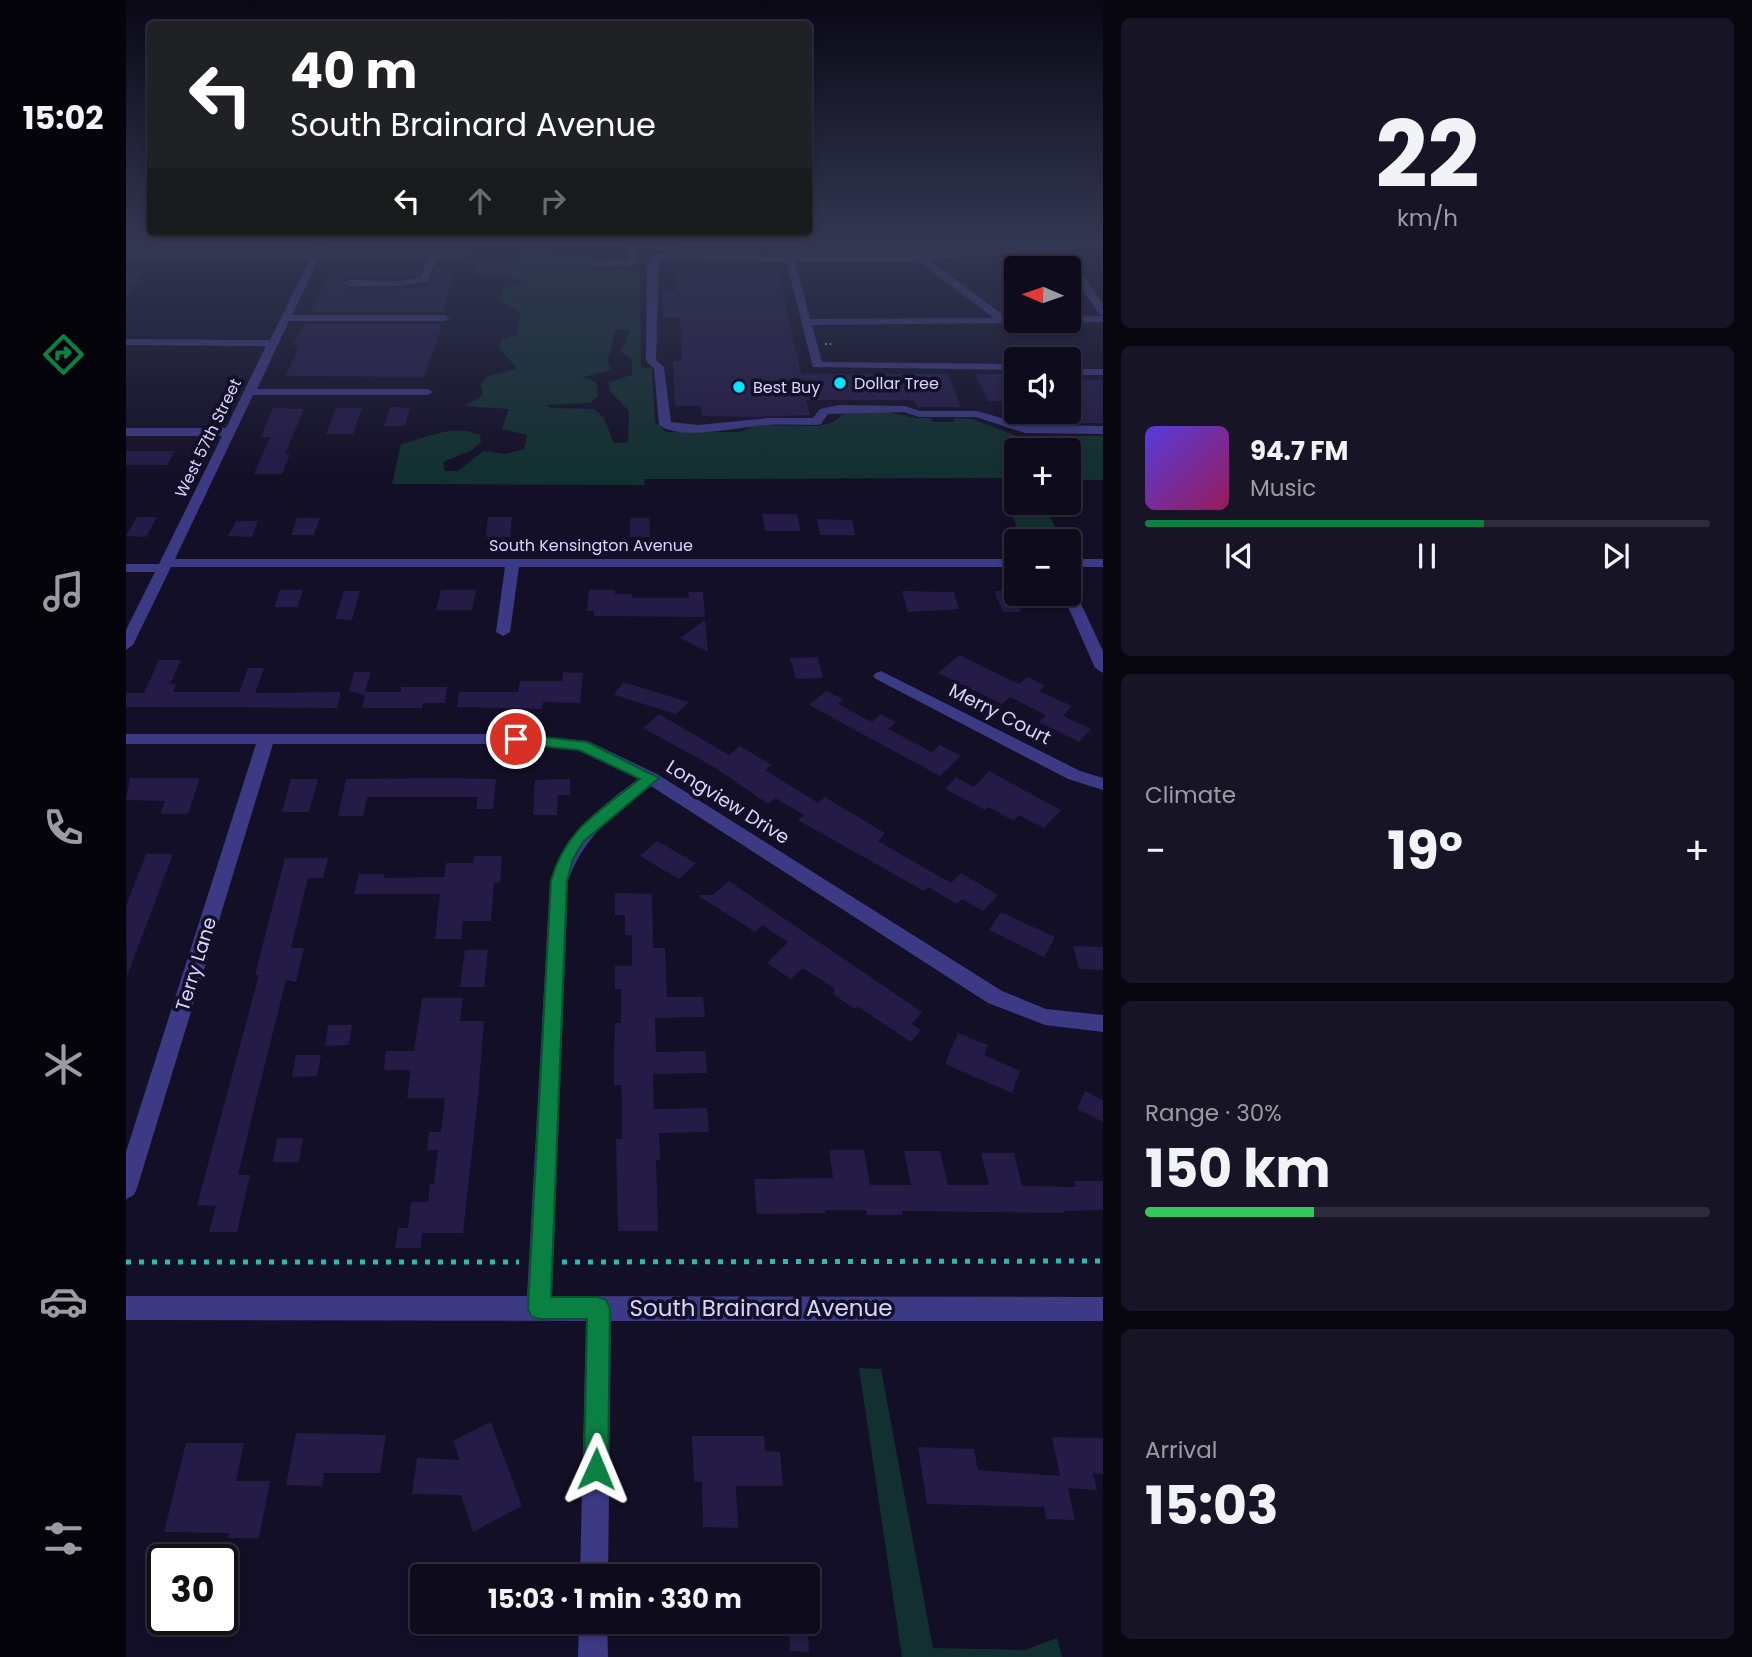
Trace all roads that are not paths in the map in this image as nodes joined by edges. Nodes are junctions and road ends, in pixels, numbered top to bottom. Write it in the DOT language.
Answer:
graph roads {
  1 [pos="283,322"];
  2 [pos="651,322"];
  3 [pos="806,322"];
  4 [pos="126,342"];
  5 [pos="272,342"];
  6 [pos="1004,367"];
  7 [pos="1081,372"];
  8 [pos="1103,372"];
  9 [pos="248,391"];
  10 [pos="427,392"];
  11 [pos="1103,430"];
  12 [pos="126,432"];
  13 [pos="228,432"];
  14 [pos="513,562"];
  15 [pos="1004,563"];
  16 [pos="1081,563"];
  17 [pos="1103,563"];
  18 [pos="164,565"];
  19 [pos="126,568"];
  20 [pos="1075,606"];
  21 [pos="503,632"];
  22 [pos="126,645"];
  23 [pos="1103,668"];
  24 [pos="881,676"];
  25 [pos="126,739"];
  26 [pos="266,740"];
  27 [pos="651,778"];
  28 [pos="1103,784"];
  29 [pos="1103,1024"];
  30 [pos="126,1188"];
  31 [pos="126,1308"];
  32 [pos="539,1308"];
  33 [pos="598,1308"];
  34 [pos="1103,1309"];
  35 [pos="594,1564"];
  36 [pos="593,1634"];
  37 [pos="593,1657"];
  1 -- 5 [label="street, West 57th Street"];
  2 -- 11 [label="street"];
  3 -- 6 [label="street"];
  4 -- 5 [label="street"];
  5 -- 9 [label="street, West 57th Street"];
  7 -- 8 [label="street"];
  9 -- 10 [label="street"];
  9 -- 13 [label="street, West 57th Street"];
  12 -- 13 [label="street"];
  13 -- 18 [label="street, West 57th Street"];
  14 -- 15 [label="street, South Kensington Avenue"];
  14 -- 18 [label="street, South Kensington Avenue"];
  14 -- 21 [label="street"];
  16 -- 17 [label="street"];
  18 -- 19 [label="street, South Kensington Avenue"];
  18 -- 22 [label="street, West 57th Street"];
  20 -- 23 [label="street"];
  24 -- 28 [label="street, Merry Court"];
  25 -- 26 [label="street, Longview Drive"];
  26 -- 27 [label="street, Longview Drive"];
  26 -- 30 [label="street, Terry Lane"];
  27 -- 29 [label="street, Longview Drive"];
  27 -- 32 [label="street"];
  31 -- 32 [label="street, South Brainard Avenue"];
  32 -- 33 [label="street, South Brainard Avenue"];
  33 -- 34 [label="street, South Brainard Avenue"];
  33 -- 35 [label="street"];
  36 -- 37 [label="street"];
}
